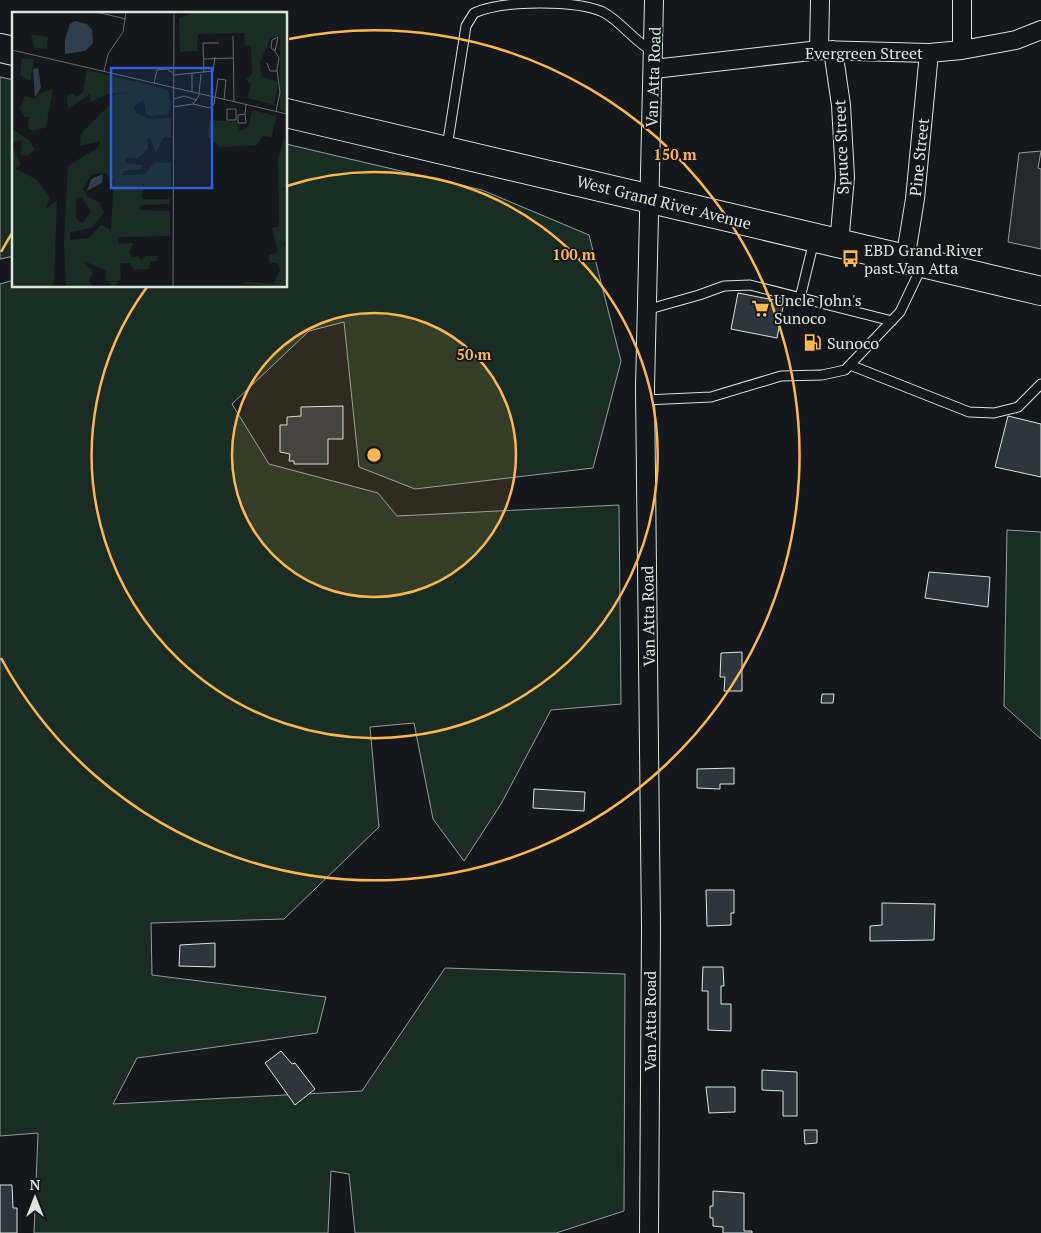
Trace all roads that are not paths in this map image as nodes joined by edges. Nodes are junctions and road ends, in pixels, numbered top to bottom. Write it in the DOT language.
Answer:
graph roads {
  1 [pos="654,0"];
  2 [pos="820,0"];
  3 [pos="962,0"];
  4 [pos="1041,30"];
  5 [pos="826,50"];
  6 [pos="962,50"];
  7 [pos="929,53"];
  8 [pos="654,61"];
  9 [pos="288,113"];
  10 [pos="447,150"];
  11 [pos="649,199"];
  12 [pos="827,242"];
  13 [pos="914,262"];
  14 [pos="1041,291"];
  15 [pos="800,298"];
  16 [pos="646,310"];
  17 [pos="892,321"];
  18 [pos="850,365"];
  19 [pos="1041,384"];
  20 [pos="645,400"];
  21 [pos="649,1233"];
  1 -- 8 [label="street, Van Atta Road"];
  2 -- 5 [label="street, Spruce Street"];
  3 -- 6 [label="street"];
  4 -- 6 [label="street, Evergreen Street"];
  5 -- 7 [label="street, Evergreen Street"];
  5 -- 8 [label="street, Evergreen Street"];
  5 -- 12 [label="street, Spruce Street"];
  6 -- 7 [label="street, Evergreen Street"];
  7 -- 13 [label="street, Pine Street"];
  8 -- 10 [label="lane"];
  8 -- 11 [label="street, Van Atta Road"];
  9 -- 10 [label="main road, West Grand River Avenue"];
  10 -- 11 [label="main road, West Grand River Avenue"];
  11 -- 12 [label="main road, West Grand River Avenue"];
  11 -- 16 [label="street, Van Atta Road"];
  12 -- 13 [label="main road, West Grand River Avenue"];
  12 -- 15 [label="lane"];
  13 -- 14 [label="main road, West Grand River Avenue"];
  13 -- 17 [label="lane"];
  15 -- 16 [label="lane"];
  15 -- 17 [label="lane"];
  16 -- 20 [label="street, Van Atta Road"];
  17 -- 18 [label="lane"];
  18 -- 19 [label="lane"];
  18 -- 20 [label="lane"];
  20 -- 21 [label="street, Van Atta Road"];
}
